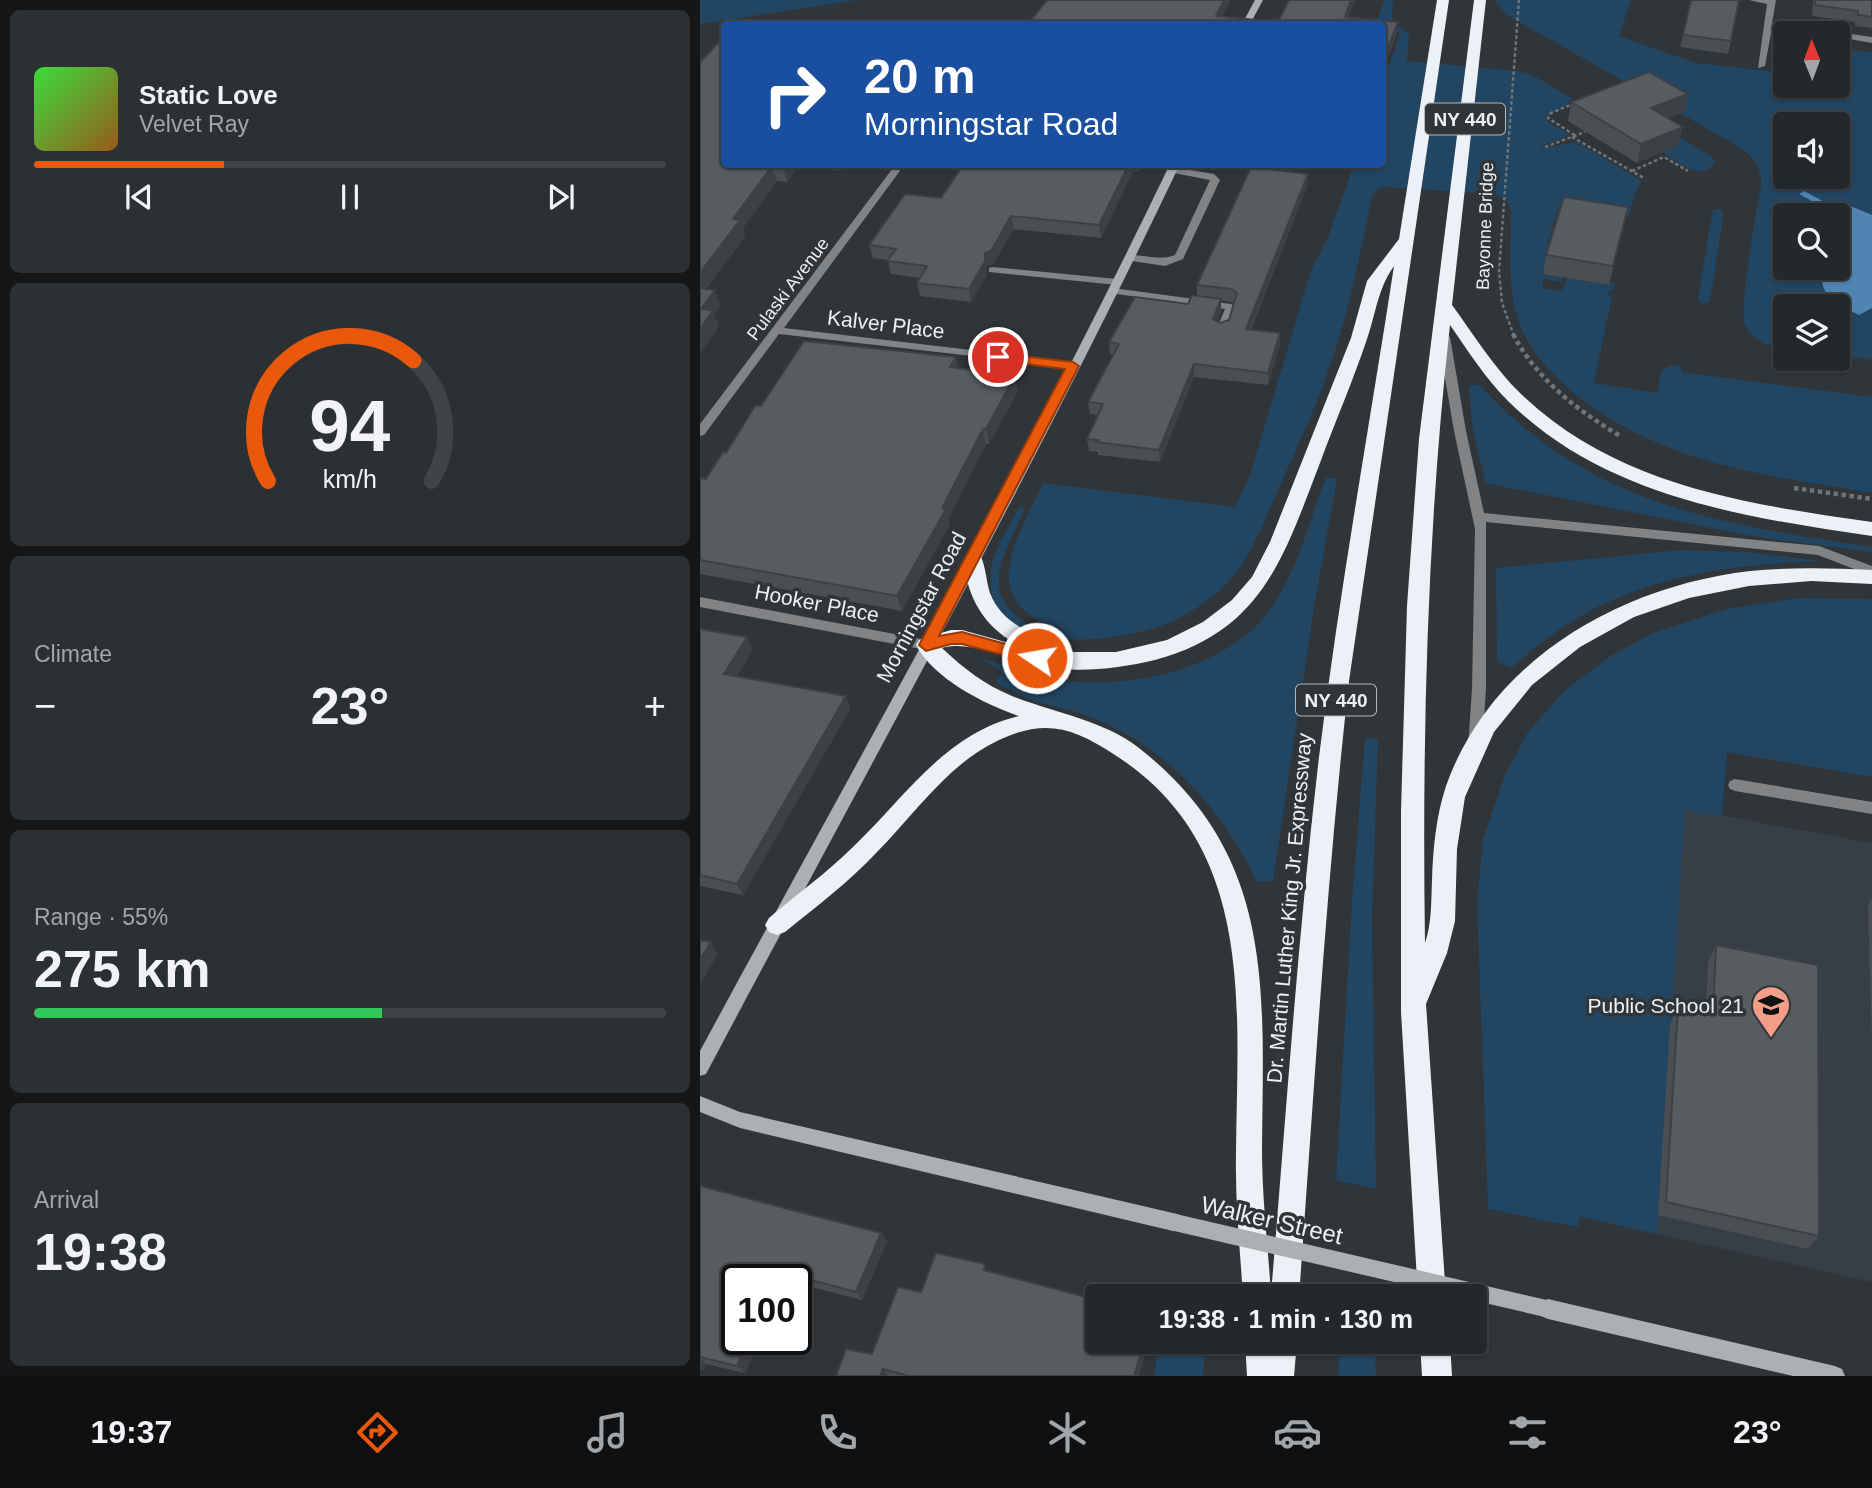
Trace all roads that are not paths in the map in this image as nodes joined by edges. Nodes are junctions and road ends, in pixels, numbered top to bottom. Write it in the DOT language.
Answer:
graph roads {
  1 [pos="1259,0"];
  2 [pos="1443,0"];
  3 [pos="1480,0"];
  4 [pos="1753,0"];
  5 [pos="1771,1"];
  6 [pos="1248,21"];
  7 [pos="1768,26"];
  8 [pos="1773,27"];
  9 [pos="1850,37"];
  10 [pos="1872,40"];
  11 [pos="1760,66"];
  12 [pos="898,168"];
  13 [pos="1173,168"];
  14 [pos="1177,168"];
  15 [pos="1409,236"];
  16 [pos="1130,258"];
  17 [pos="993,270"];
  18 [pos="1115,286"];
  19 [pos="1444,306"];
  20 [pos="1443,327"];
  21 [pos="1222,330"];
  22 [pos="779,331"];
  23 [pos="1073,366"];
  24 [pos="700,432"];
  25 [pos="1478,517"];
  26 [pos="1872,529"];
  27 [pos="973,559"];
  28 [pos="1872,571"];
  29 [pos="1872,577"];
  30 [pos="700,602"];
  31 [pos="926,645"];
  32 [pos="1097,661"];
  33 [pos="1054,717"];
  34 [pos="1475,748"];
  35 [pos="1735,785"];
  36 [pos="1872,808"];
  37 [pos="777,925"];
  38 [pos="1414,1012"];
  39 [pos="700,1068"];
  40 [pos="700,1104"];
  41 [pos="1256,1284"];
  42 [pos="1287,1284"];
  43 [pos="1431,1284"];
  44 [pos="1261,1354"];
  45 [pos="1281,1354"];
  46 [pos="1436,1354"];
  47 [pos="1262,1376"];
  48 [pos="1279,1376"];
  49 [pos="1437,1376"];
  50 [pos="1835,1376"];
  1 -- 6 [label="main road"];
  2 -- 15 [label="highway, NY 440"];
  3 -- 19 [label="highway, Bayonne Bridge / NY 440"];
  4 -- 5 [label="street"];
  5 -- 7 [label="street"];
  7 -- 8 [label="street"];
  7 -- 11 [label="street"];
  9 -- 10 [label="street"];
  12 -- 22 [label="street, Pulaski Avenue"];
  13 -- 16 [label="main road, Morningstar Road"];
  14 -- 16 [label="street"];
  15 -- 32 [label="highway"];
  15 -- 42 [label="highway, Dr. Martin Luther King Jr. Expressway / NY 440"];
  16 -- 18 [label="main road, Morningstar Road"];
  17 -- 18 [label="street"];
  18 -- 21 [label="street"];
  18 -- 23 [label="main road, Morningstar Road"];
  19 -- 20 [label="highway, NY 440"];
  19 -- 26 [label="highway"];
  20 -- 25 [label="street"];
  20 -- 38 [label="highway, NY 440"];
  22 -- 23 [label="street, Kalver Place"];
  22 -- 24 [label="street, Pulaski Avenue"];
  23 -- 27 [label="main road, Morningstar Road"];
  25 -- 28 [label="street"];
  25 -- 34 [label="street"];
  27 -- 31 [label="main road, Morningstar Road"];
  27 -- 32 [label="highway"];
  29 -- 34 [label="highway"];
  30 -- 31 [label="street, Hooker Place"];
  31 -- 32 [label="highway"];
  31 -- 33 [label="highway"];
  31 -- 37 [label="main road, Morningstar Road"];
  33 -- 37 [label="highway"];
  33 -- 41 [label="highway"];
  34 -- 38 [label="highway"];
  35 -- 36 [label="street"];
  37 -- 39 [label="main road, Morningstar Road"];
  38 -- 43 [label="highway, NY 440"];
  40 -- 50 [label="main road, Walker Street, bridge"];
  44 -- 47 [label="highway"];
  45 -- 48 [label="highway"];
  46 -- 49 [label="highway"];
}
